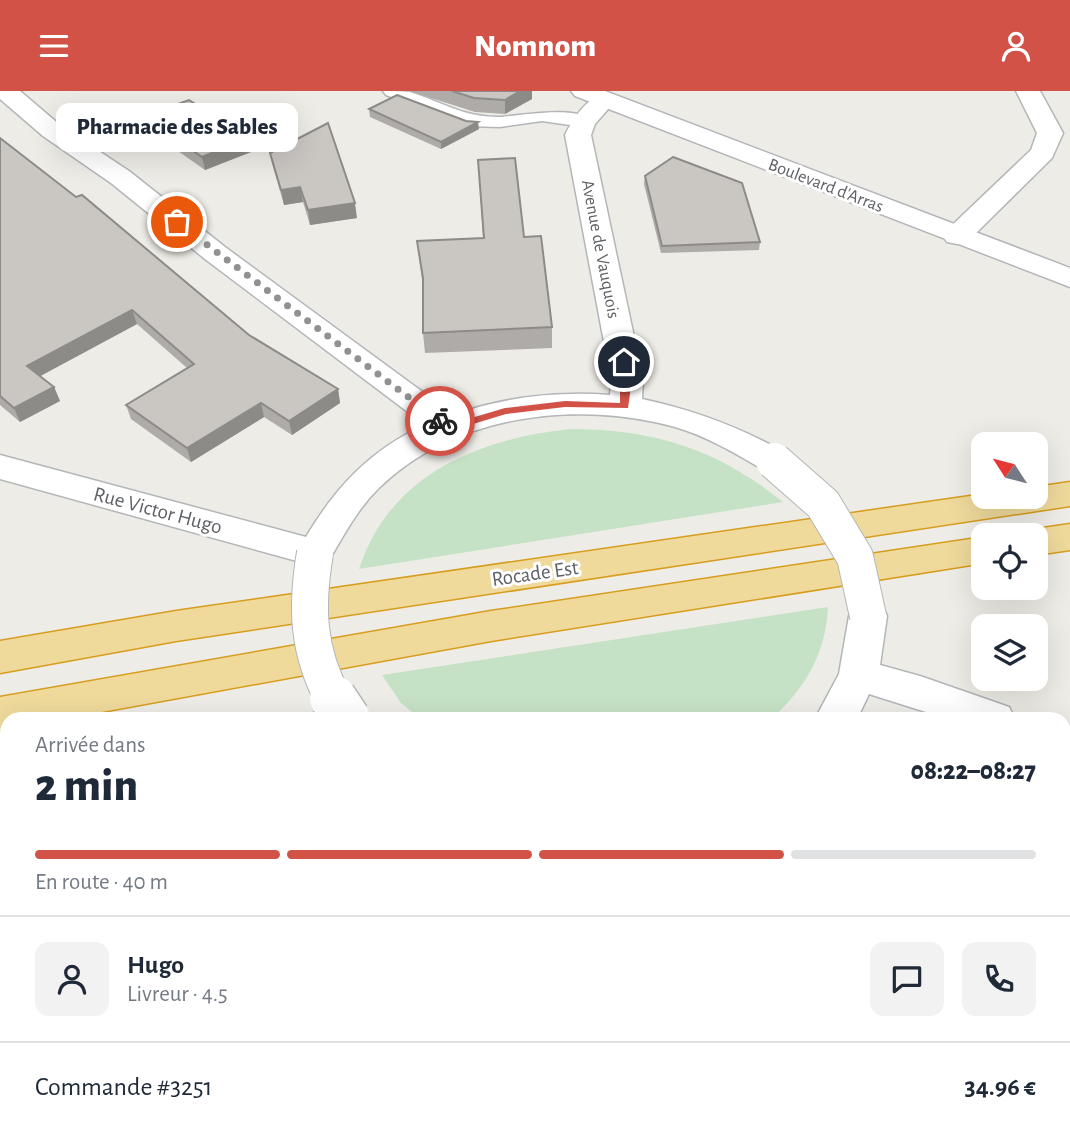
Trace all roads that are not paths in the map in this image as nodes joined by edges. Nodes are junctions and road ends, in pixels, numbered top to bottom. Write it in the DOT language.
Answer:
graph roads {
  1 [pos="5,91"];
  2 [pos="392,91"];
  3 [pos="1028,91"];
  4 [pos="593,95"];
  5 [pos="584,123"];
  6 [pos="957,236"];
  7 [pos="1070,278"];
  8 [pos="625,406"];
  9 [pos="450,428"];
  10 [pos="0,467"];
  11 [pos="1070,494"];
  12 [pos="1070,537"];
  13 [pos="1048,540"];
  14 [pos="971,552"];
  15 [pos="315,553"];
  16 [pos="0,657"];
  17 [pos="859,675"];
  18 [pos="11,712"];
  19 [pos="342,712"];
  20 [pos="840,712"];
  21 [pos="975,712"];
  1 -- 9 [label="street"];
  2 -- 5 [label="lane"];
  3 -- 6 [label="street"];
  4 -- 5 [label="street"];
  4 -- 6 [label="street, Boulevard d'Arras"];
  5 -- 8 [label="street, Avenue de Vauquois"];
  6 -- 7 [label="street, Boulevard d'Arras"];
  8 -- 9 [label="street"];
  8 -- 17 [label="street, bridge"];
  9 -- 15 [label="street"];
  10 -- 15 [label="street, Rue Victor Hugo"];
  11 -- 16 [label="highway, Rocade Est"];
  12 -- 13 [label="highway"];
  14 -- 18 [label="highway"];
  15 -- 19 [label="street, bridge"];
  17 -- 20 [label="street"];
  17 -- 21 [label="street"];
}
